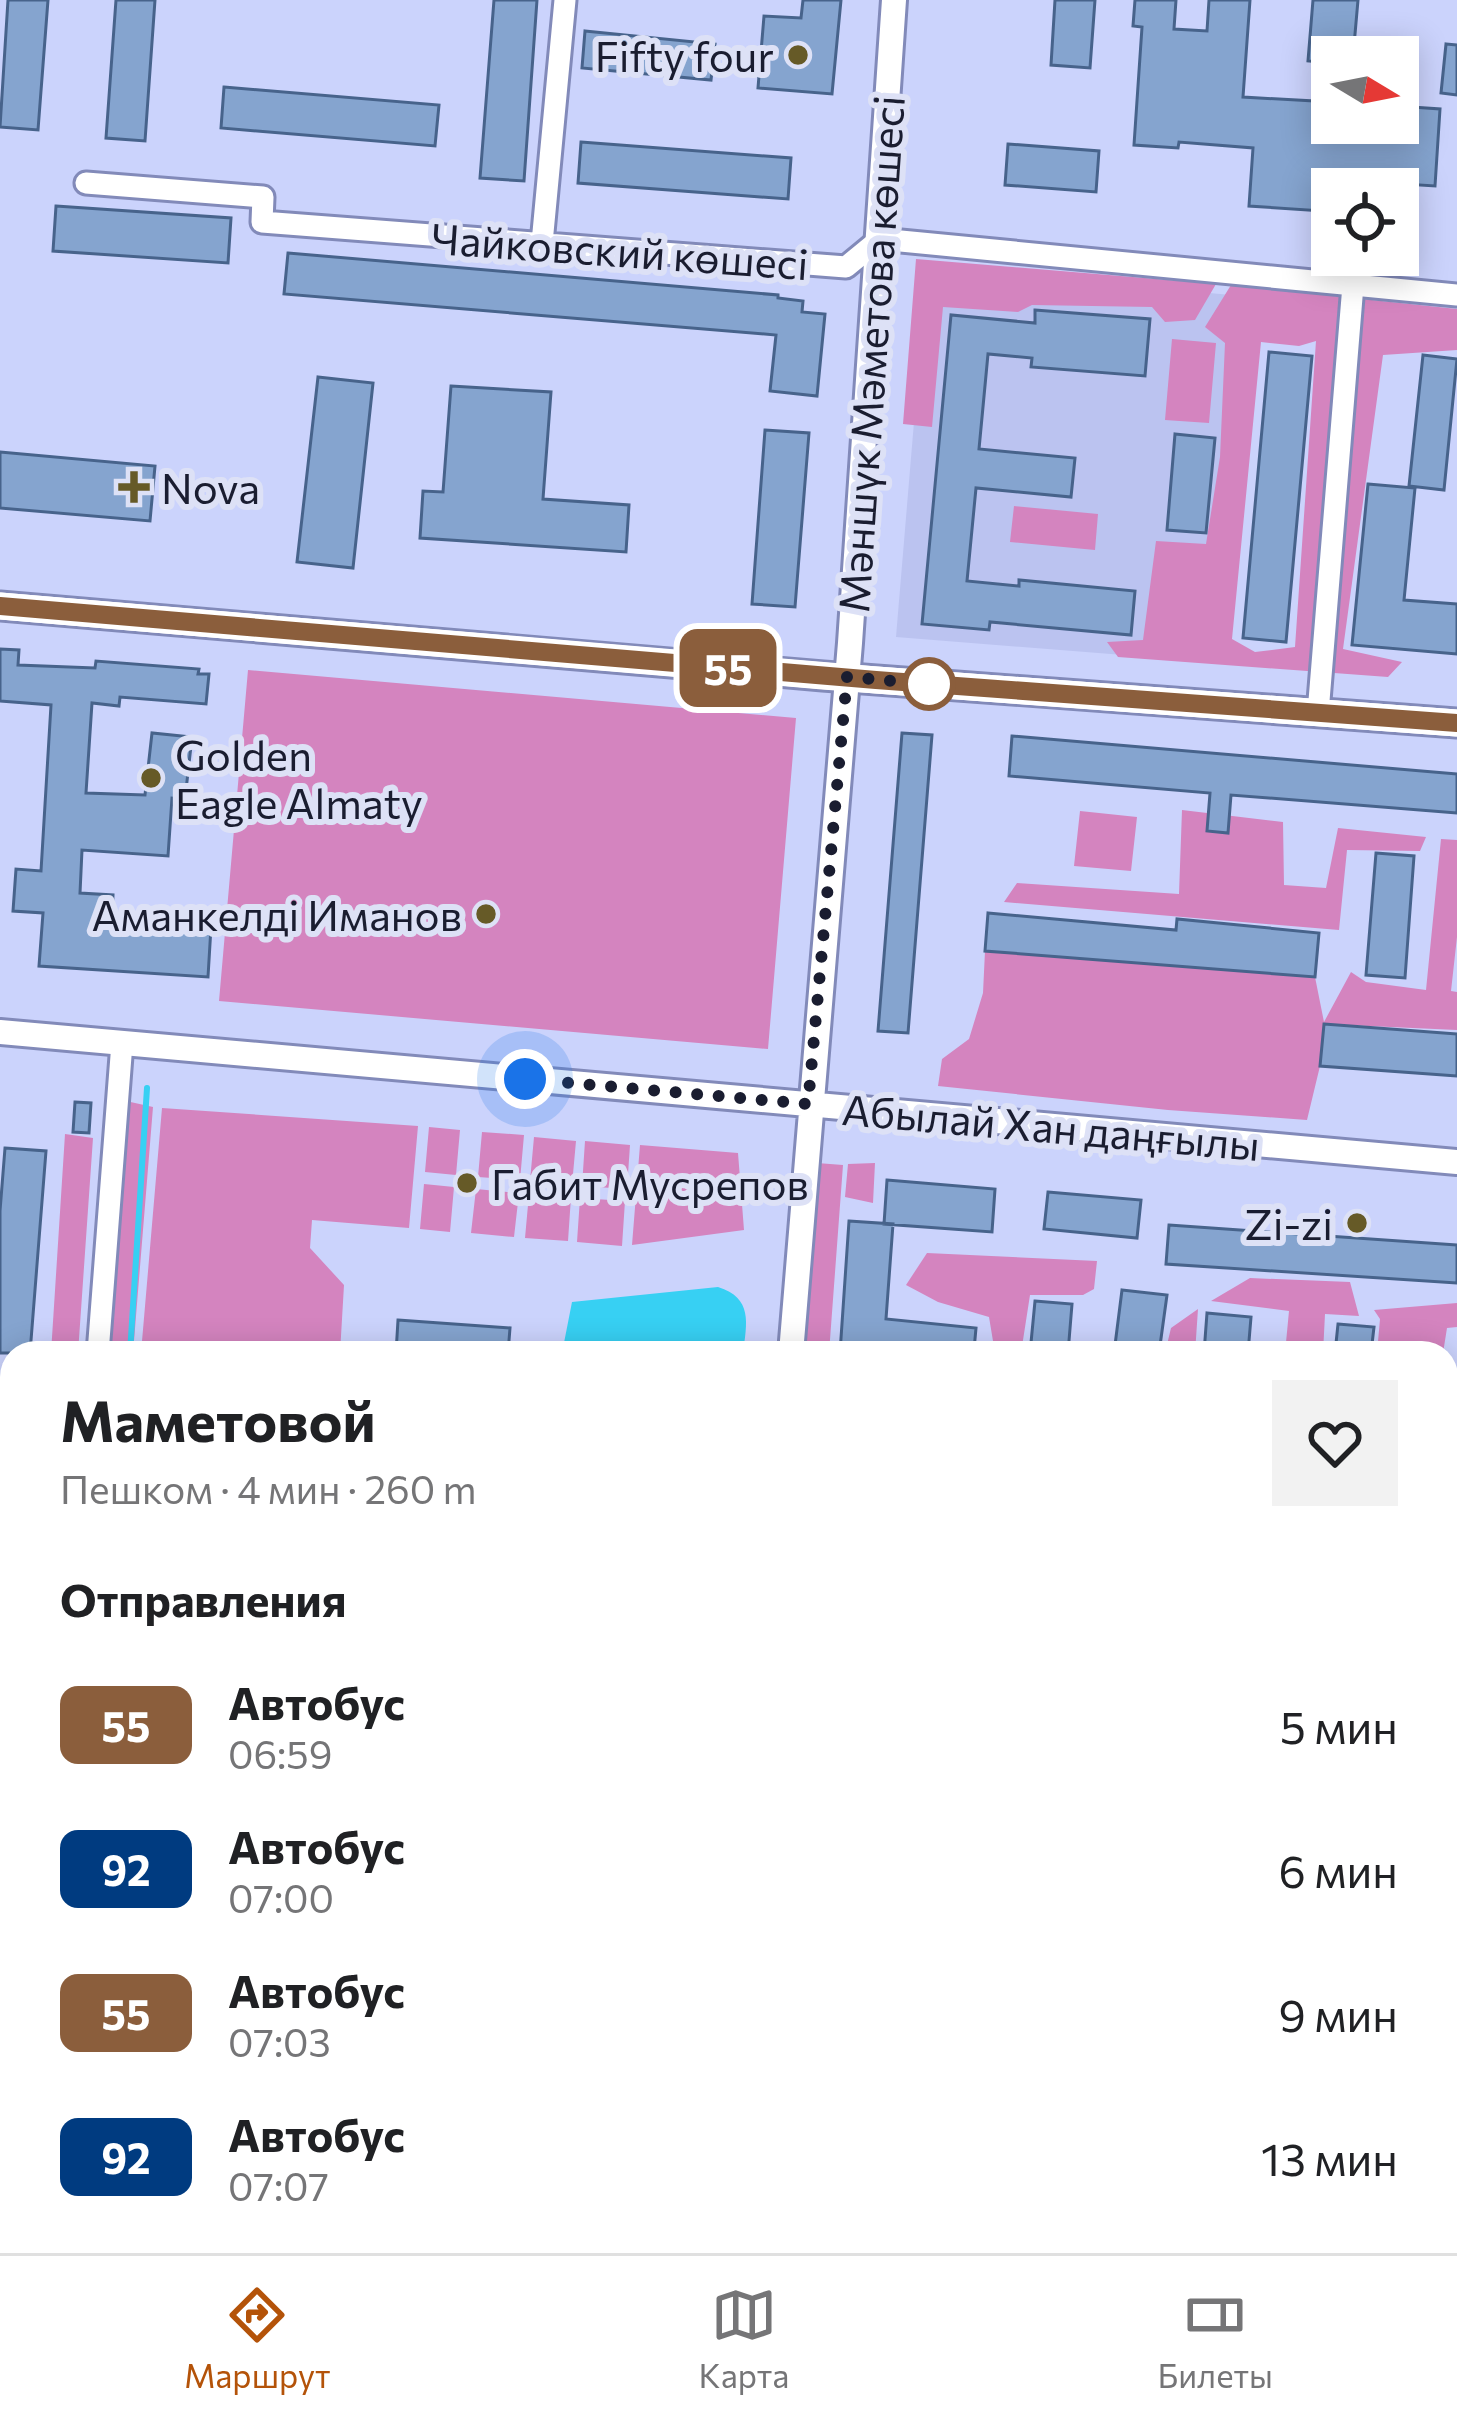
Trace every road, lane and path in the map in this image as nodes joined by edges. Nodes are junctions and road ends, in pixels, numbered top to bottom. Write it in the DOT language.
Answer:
graph roads {
  1 [pos="565,0"];
  2 [pos="894,0"];
  3 [pos="86,183"];
  4 [pos="880,239"];
  5 [pos="542,243"];
  6 [pos="1353,285"];
  7 [pos="1457,296"];
  8 [pos="0,606"];
  9 [pos="847,677"];
  10 [pos="1318,713"];
  11 [pos="1457,723"];
  12 [pos="0,1032"];
  13 [pos="122,1043"];
  14 [pos="808,1104"];
  15 [pos="1457,1162"];
  16 [pos="99,1341"];
  17 [pos="791,1341"];
  1 -- 5 [label="street"];
  2 -- 4 [label="street, Мәншүк Мәметова көшесі"];
  3 -- 5 [label="street, Чайковский көшесі"];
  4 -- 5 [label="street, Чайковский көшесі"];
  4 -- 6 [label="street"];
  4 -- 9 [label="street, Мәншүк Мәметова көшесі"];
  6 -- 7 [label="street"];
  6 -- 10 [label="street"];
  8 -- 9 [label="main road"];
  9 -- 10 [label="main road"];
  9 -- 14 [label="street, Мәншүк Мәметова көшесі"];
  10 -- 11 [label="main road"];
  12 -- 13 [label="street, Абылай Хан даңғылы"];
  13 -- 14 [label="street, Абылай Хан даңғылы"];
  13 -- 16 [label="street"];
  14 -- 15 [label="street, Абылай Хан даңғылы"];
  14 -- 17 [label="street, Мәншүк Мәметова көшесі"];
}
